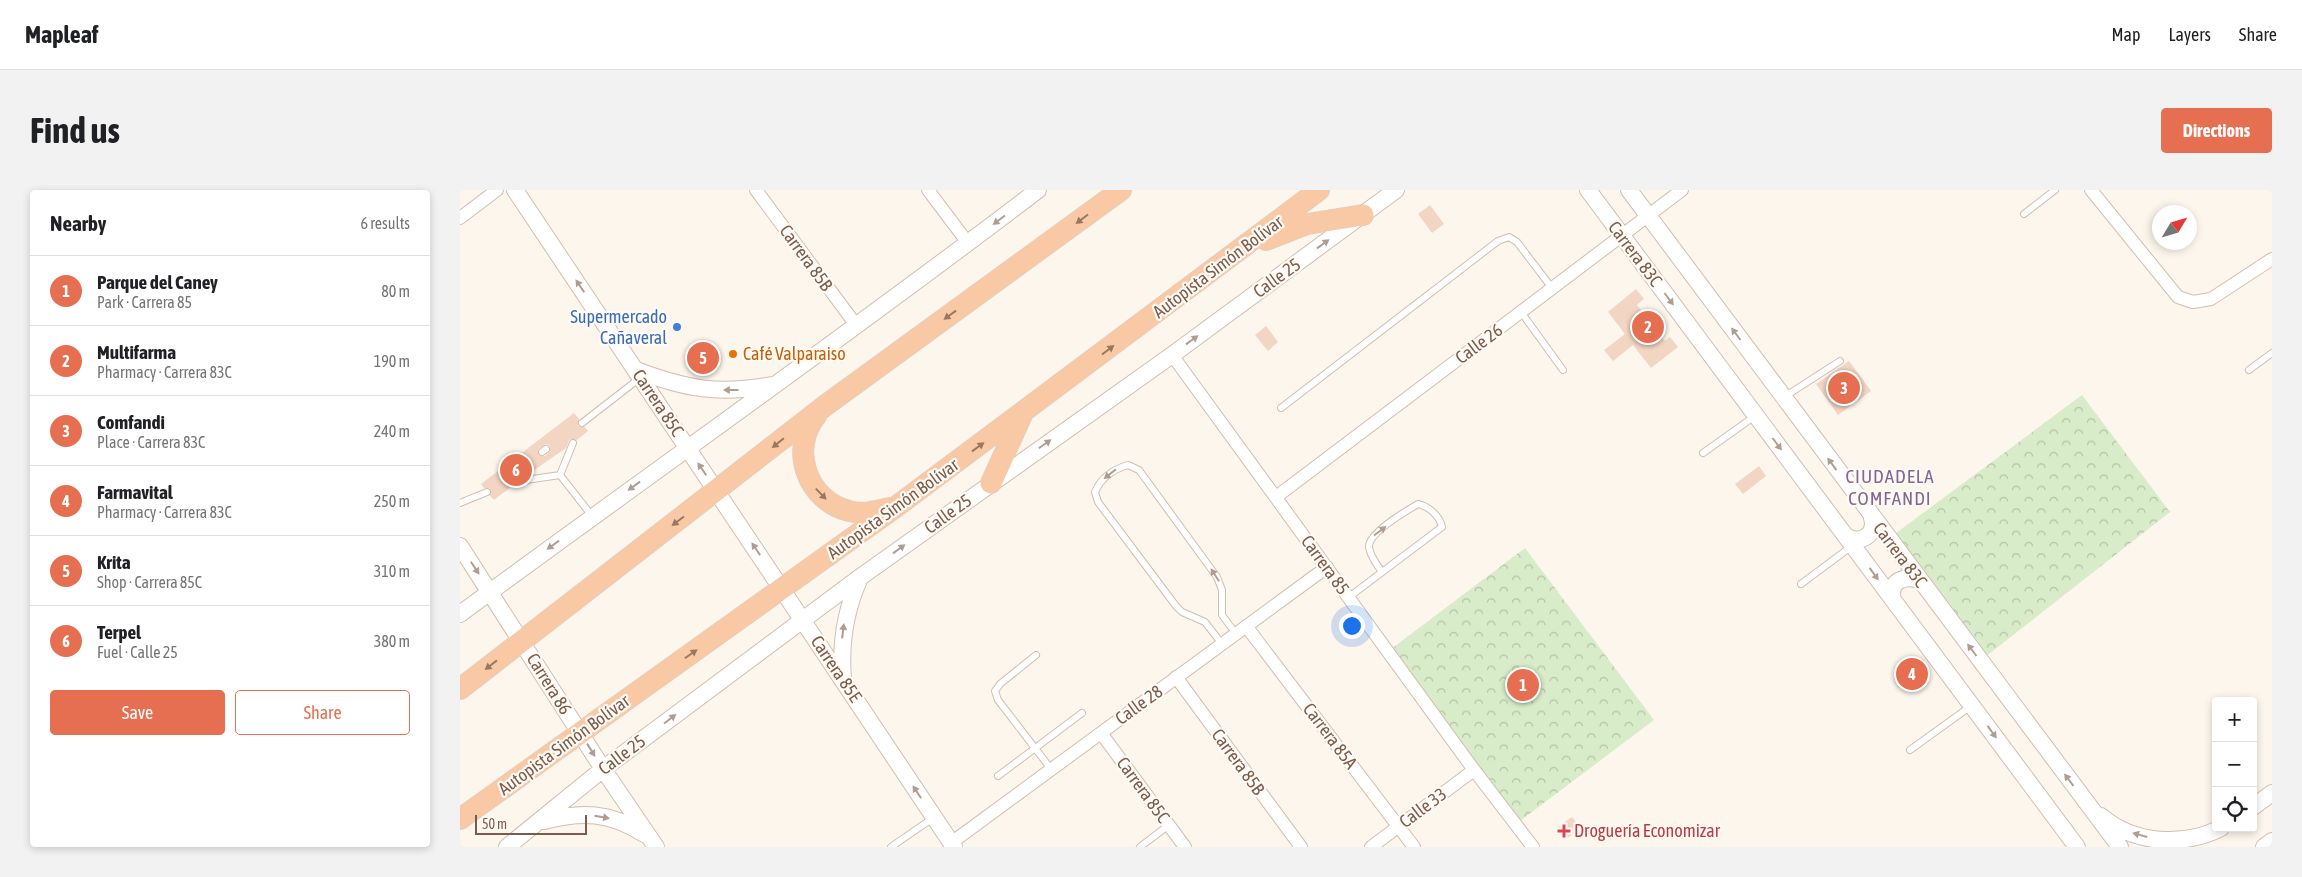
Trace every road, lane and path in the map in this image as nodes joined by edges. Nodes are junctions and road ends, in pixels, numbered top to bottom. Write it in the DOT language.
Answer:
graph roads {
  1 [pos="497,190"];
  2 [pos="756,190"];
  3 [pos="928,190"];
  4 [pos="1038,190"];
  5 [pos="1121,190"];
  6 [pos="1319,190"];
  7 [pos="1396,190"];
  8 [pos="1588,190"];
  9 [pos="1629,190"];
  10 [pos="1682,190"];
  11 [pos="2055,190"];
  12 [pos="2091,190"];
  13 [pos="518,192"];
  14 [pos="2024,214"];
  15 [pos="1363,215"];
  16 [pos="1648,216"];
  17 [pos="460,218"];
  18 [pos="1622,236"];
  19 [pos="968,243"];
  20 [pos="1230,258"];
  21 [pos="2272,259"];
  22 [pos="1552,288"];
  23 [pos="1521,312"];
  24 [pos="856,325"];
  25 [pos="2272,352"];
  26 [pos="1172,355"];
  27 [pos="1840,361"];
  28 [pos="1563,370"];
  29 [pos="2249,370"];
  30 [pos="639,374"];
  31 [pos="779,384"];
  32 [pos="1783,398"];
  33 [pos="826,405"];
  34 [pos="1281,408"];
  35 [pos="1023,414"];
  36 [pos="1756,415"];
  37 [pos="582,423"];
  38 [pos="572,442"];
  39 [pos="687,446"];
  40 [pos="1704,453"];
  41 [pos="560,474"];
  42 [pos="518,481"];
  43 [pos="991,483"];
  44 [pos="717,491"];
  45 [pos="487,492"];
  46 [pos="1276,498"];
  47 [pos="460,503"];
  48 [pos="897,506"];
  49 [pos="592,516"];
  50 [pos="1872,518"];
  51 [pos="1849,541"];
  52 [pos="460,546"];
  53 [pos="1327,567"];
  54 [pos="1382,572"];
  55 [pos="859,578"];
  56 [pos="1919,580"];
  57 [pos="1801,584"];
  58 [pos="783,589"];
  59 [pos="490,591"];
  60 [pos="1349,597"];
  61 [pos="1893,600"];
  62 [pos="460,614"];
  63 [pos="803,620"];
  64 [pos="1246,626"];
  65 [pos="1236,634"];
  66 [pos="522,641"];
  67 [pos="1222,644"];
  68 [pos="1036,655"];
  69 [pos="1176,677"];
  70 [pos="843,680"];
  71 [pos="460,689"];
  72 [pos="1972,705"];
  73 [pos="1082,713"];
  74 [pos="579,732"];
  75 [pos="1101,733"];
  76 [pos="1035,749"];
  77 [pos="1910,750"];
  78 [pos="603,769"];
  79 [pos="1051,769"];
  80 [pos="1474,770"];
  81 [pos="998,776"];
  82 [pos="2272,793"];
  83 [pos="2083,799"];
  84 [pos="2257,804"];
  85 [pos="934,817"];
  86 [pos="460,819"];
  87 [pos="537,823"];
  88 [pos="1169,825"];
  89 [pos="1399,826"];
  90 [pos="2214,832"];
  91 [pos="2218,832"];
  92 [pos="2272,841"];
  93 [pos="653,842"];
  94 [pos="950,846"];
  95 [pos="507,847"];
  96 [pos="891,847"];
  97 [pos="1140,847"];
  98 [pos="1185,847"];
  99 [pos="1301,847"];
  100 [pos="1371,847"];
  101 [pos="1414,847"];
  102 [pos="1533,847"];
  103 [pos="2077,847"];
  104 [pos="2120,847"];
  105 [pos="2200,847"];
  106 [pos="2264,847"];
  1 -- 17 [label="street"];
  2 -- 24 [label="street, Carrera 85B"];
  3 -- 19 [label="street"];
  4 -- 19 [label="street, one-way"];
  5 -- 33 [label="highway, one-way"];
  6 -- 20 [label="highway, Autopista Simón Bolívar"];
  7 -- 15 [label="street, Calle 25"];
  8 -- 18 [label="street, Carrera 83C"];
  9 -- 16 [label="street, Carrera 83C"];
  10 -- 16 [label="street, Calle 26"];
  11 -- 14 [label="lane"];
  12 -- 21 [label="street"];
  30 -- 13 [label="street, Carrera 85C, one-way"];
  15 -- 20 [label="highway"];
  26 -- 15 [label="street, Calle 25, one-way"];
  16 -- 18 [label="street, Calle 26"];
  32 -- 16 [label="street, Carrera 83C, one-way"];
  18 -- 22 [label="street, Calle 26"];
  18 -- 36 [label="street, Carrera 83C, one-way"];
  19 -- 24 [label="street"];
  35 -- 20 [label="highway, Autopista Simón Bolívar, one-way"];
  22 -- 23 [label="street, Calle 26"];
  22 -- 34 [label="lane"];
  23 -- 28 [label="lane"];
  23 -- 46 [label="street, Calle 26"];
  24 -- 31 [label="street"];
  25 -- 29 [label="lane"];
  43 -- 26 [label="street, Calle 25, one-way"];
  26 -- 46 [label="street, Carrera 85"];
  27 -- 32 [label="lane"];
  31 -- 30 [label="street, one-way"];
  30 -- 37 [label="lane"];
  30 -- 39 [label="street, Carrera 85C"];
  31 -- 39 [label="street"];
  50 -- 32 [label="street, Carrera 83C, one-way"];
  33 -- 44 [label="highway, one-way"];
  33 -- 48 [label="highway, one-way"];
  35 -- 43 [label="highway"];
  48 -- 35 [label="highway, Autopista Simón Bolívar, one-way"];
  36 -- 40 [label="lane"];
  36 -- 51 [label="street, Carrera 83C, one-way"];
  38 -- 41 [label="lane"];
  44 -- 39 [label="street, Carrera 85C, one-way"];
  39 -- 49 [label="street, one-way"];
  41 -- 42 [label="lane"];
  41 -- 49 [label="lane"];
  55 -- 43 [label="street, Calle 25, one-way"];
  58 -- 44 [label="street, Carrera 85E, one-way"];
  44 -- 66 [label="highway, one-way"];
  45 -- 47 [label="lane"];
  46 -- 53 [label="street, Carrera 85"];
  48 -- 58 [label="highway, Autopista Simón Bolívar"];
  49 -- 59 [label="street, one-way"];
  50 -- 51 [label="street"];
  50 -- 56 [label="street, Carrera 83C"];
  51 -- 57 [label="lane"];
  51 -- 61 [label="street, Carrera 83C, one-way"];
  52 -- 59 [label="street, Carrera 86, one-way"];
  53 -- 60 [label="street, Carrera 85"];
  53 -- 64 [label="street, Calle 28"];
  54 -- 54 [label="lane, one-way"];
  54 -- 60 [label="lane"];
  55 -- 63 [label="street, Calle 25"];
  70 -- 55 [label="street, one-way"];
  56 -- 61 [label="street"];
  83 -- 56 [label="street, Carrera 83C, one-way"];
  58 -- 63 [label="street, Carrera 85E"];
  74 -- 58 [label="highway, Autopista Simón Bolívar, one-way"];
  59 -- 62 [label="street"];
  59 -- 66 [label="street, Carrera 86"];
  60 -- 80 [label="street, Carrera 85"];
  61 -- 72 [label="street, Carrera 83C"];
  63 -- 70 [label="street, Carrera 85E"];
  78 -- 63 [label="street, Calle 25, one-way"];
  64 -- 65 [label="street, Calle 28"];
  64 -- 89 [label="street, Carrera 85A"];
  65 -- 67 [label="street, Calle 28"];
  65 -- 67 [label="lane, one-way"];
  66 -- 71 [label="highway, one-way"];
  66 -- 74 [label="street, Carrera 86"];
  67 -- 69 [label="street, Calle 28"];
  68 -- 76 [label="lane"];
  69 -- 75 [label="street, Calle 28"];
  69 -- 99 [label="street, Carrera 85B"];
  85 -- 70 [label="street, Carrera 85E, one-way"];
  72 -- 77 [label="lane"];
  72 -- 103 [label="street, Carrera 83C, one-way"];
  73 -- 76 [label="lane"];
  74 -- 78 [label="street, Carrera 86, one-way"];
  74 -- 86 [label="highway, Autopista Simón Bolívar"];
  75 -- 79 [label="street, Calle 28"];
  75 -- 88 [label="street, Carrera 85C"];
  76 -- 79 [label="lane"];
  76 -- 81 [label="lane"];
  78 -- 87 [label="street, Calle 25"];
  78 -- 93 [label="street, Carrera 86"];
  79 -- 94 [label="street, Calle 28"];
  80 -- 89 [label="street, Calle 33"];
  80 -- 102 [label="street, Carrera 85"];
  82 -- 84 [label="street"];
  90 -- 83 [label="street, one-way"];
  83 -- 104 [label="street, Carrera 83C"];
  85 -- 94 [label="street, Carrera 85E"];
  85 -- 96 [label="lane"];
  87 -- 93 [label="street, one-way"];
  87 -- 95 [label="street, Calle 25"];
  88 -- 97 [label="lane"];
  88 -- 98 [label="street, Carrera 85C"];
  89 -- 100 [label="street, Calle 33"];
  89 -- 101 [label="street, Carrera 85A"];
  91 -- 105 [label="street"];
  92 -- 106 [label="street"];
}
